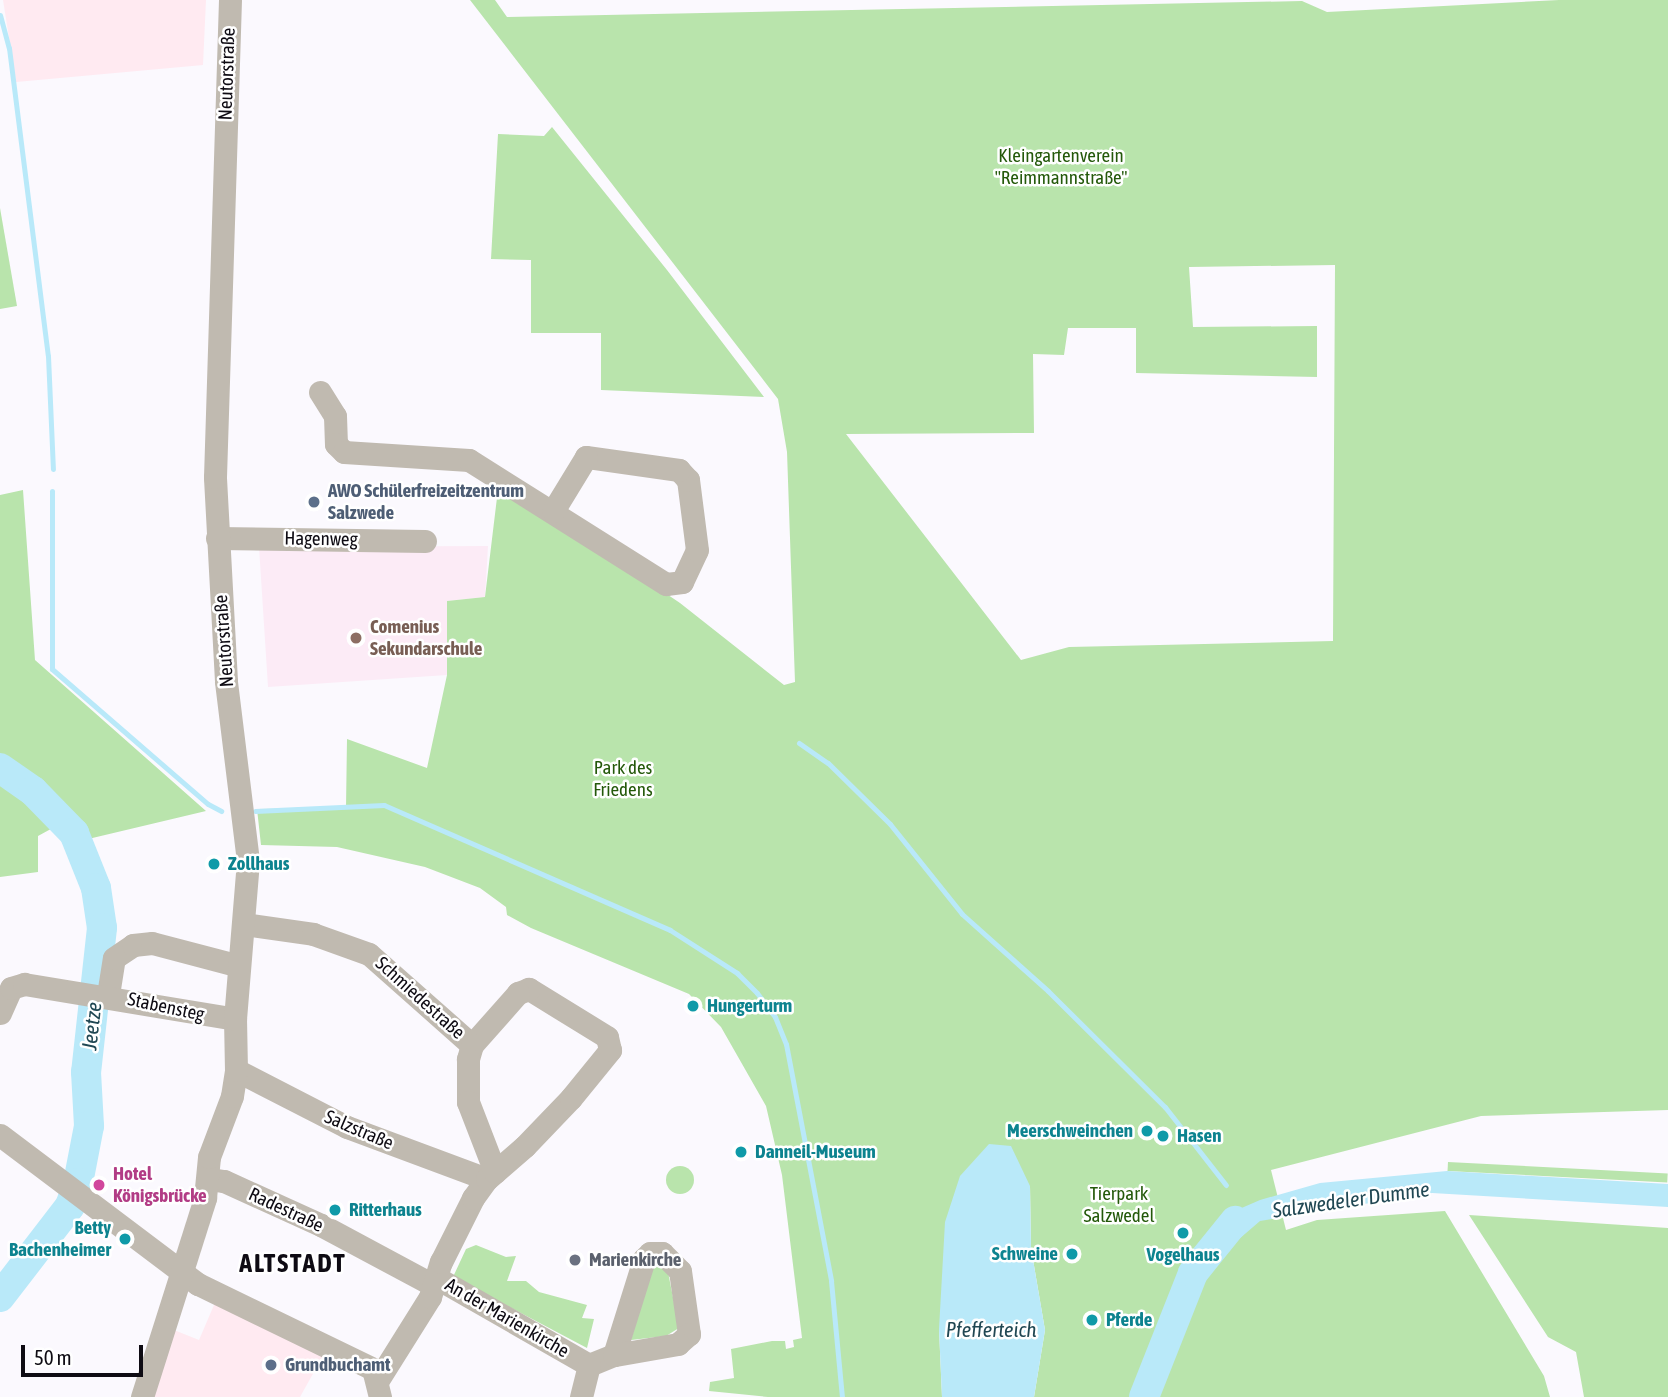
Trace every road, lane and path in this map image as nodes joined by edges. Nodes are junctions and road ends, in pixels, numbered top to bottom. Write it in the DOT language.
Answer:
graph roads {
  1 [pos="230,0"];
  2 [pos="320,392"];
  3 [pos="553,511"];
  4 [pos="217,538"];
  5 [pos="425,541"];
  6 [pos="244,924"];
  7 [pos="239,966"];
  8 [pos="529,989"];
  9 [pos="99,994"];
  10 [pos="0,1013"];
  11 [pos="235,1020"];
  12 [pos="472,1045"];
  13 [pos="236,1070"];
  14 [pos="0,1136"];
  15 [pos="491,1176"];
  16 [pos="209,1180"];
  17 [pos="179,1270"];
  18 [pos="436,1282"];
  19 [pos="614,1355"];
  20 [pos="589,1365"];
  21 [pos="379,1388"];
  22 [pos="142,1397"];
  23 [pos="582,1397"];
  1 -- 4 [label="street, Neutorstraße"];
  2 -- 3 [label="street"];
  3 -- 3 [label="street"];
  4 -- 5 [label="street, Hagenweg"];
  4 -- 6 [label="street, Neutorstraße"];
  6 -- 7 [label="street, Neutorstraße"];
  6 -- 12 [label="street, Schmiedestraße"];
  7 -- 9 [label="street"];
  7 -- 11 [label="street, Neutorstraße"];
  8 -- 12 [label="street, Schmiedestraße"];
  8 -- 15 [label="street, An der Marienkirche"];
  9 -- 10 [label="street, Stabensteg"];
  9 -- 11 [label="street, Stabensteg"];
  11 -- 13 [label="street, Neutorstraße"];
  12 -- 15 [label="street, Schmiedestraße"];
  13 -- 15 [label="street, Salzstraße"];
  13 -- 16 [label="street, Neutorstraße"];
  14 -- 17 [label="street"];
  15 -- 18 [label="street, An der Marienkirche"];
  16 -- 17 [label="street, Neutorstraße"];
  16 -- 18 [label="street, Radestraße"];
  17 -- 21 [label="street"];
  17 -- 22 [label="street, Neutorstraße"];
  18 -- 20 [label="street, An der Marienkirche"];
  18 -- 21 [label="street"];
  19 -- 19 [label="street, An der Marienkirche"];
  19 -- 20 [label="street, An der Marienkirche"];
  20 -- 23 [label="street"];
}
